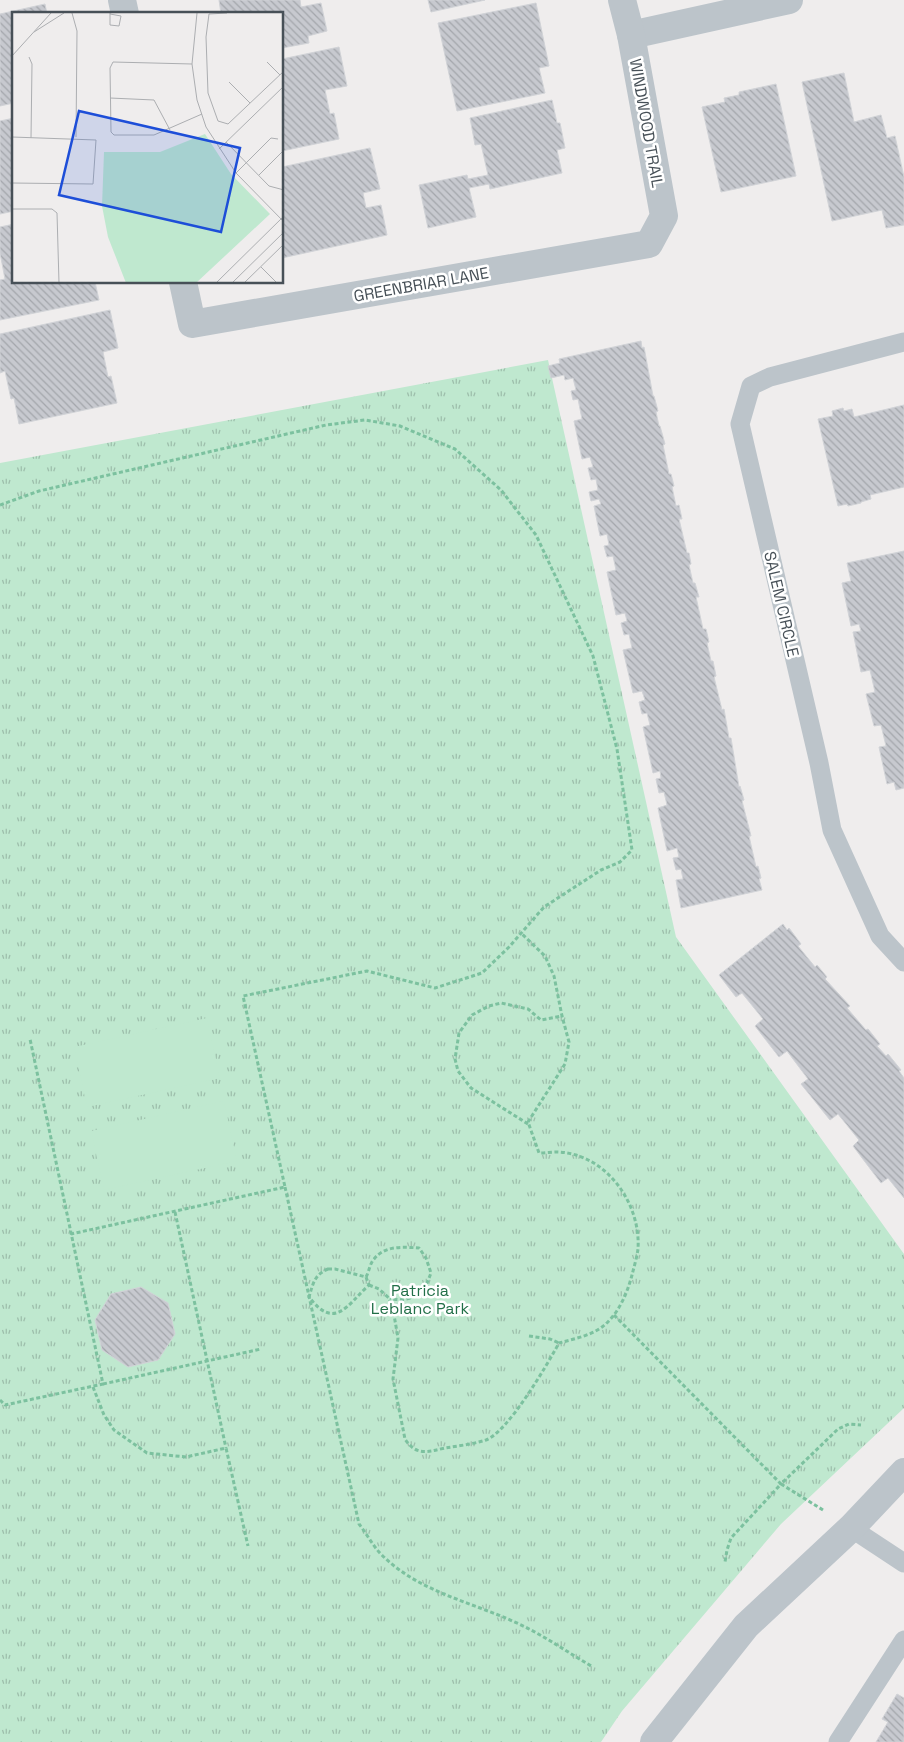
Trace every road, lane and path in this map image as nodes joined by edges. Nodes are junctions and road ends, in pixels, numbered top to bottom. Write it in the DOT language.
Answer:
graph roads {
  1 [pos="622,0"];
  2 [pos="789,0"];
  3 [pos="630,35"];
  4 [pos="649,244"];
  5 [pos="183,284"];
  6 [pos="904,342"];
  7 [pos="0,505"];
  8 [pos="520,933"];
  9 [pos="904,962"];
  10 [pos="562,1016"];
  11 [pos="30,1039"];
  12 [pos="529,1125"];
  13 [pos="285,1187"];
  14 [pos="175,1212"];
  15 [pos="72,1234"];
  16 [pos="366,1277"];
  17 [pos="369,1285"];
  18 [pos="308,1297"];
  19 [pos="389,1298"];
  20 [pos="614,1315"];
  21 [pos="529,1336"];
  22 [pos="559,1343"];
  23 [pos="261,1349"];
  24 [pos="206,1361"];
  25 [pos="103,1384"];
  26 [pos="93,1386"];
  27 [pos="0,1400"];
  28 [pos="861,1425"];
  29 [pos="226,1448"];
  30 [pos="904,1472"];
  31 [pos="781,1484"];
  32 [pos="851,1528"];
  33 [pos="248,1546"];
  34 [pos="726,1562"];
  35 [pos="904,1562"];
  36 [pos="904,1640"];
  37 [pos="593,1667"];
  38 [pos="654,1742"];
  39 [pos="838,1742"];
  1 -- 3 [label="street, WINDWOOD TRAIL"];
  2 -- 3 [label="street"];
  3 -- 4 [label="street, WINDWOOD TRAIL"];
  4 -- 5 [label="street, GREENBRIAR LANE"];
  6 -- 9 [label="lane, SALEM CIRCLE"];
  7 -- 8 [label="path"];
  8 -- 10 [label="path"];
  8 -- 13 [label="path"];
  10 -- 12 [label="path"];
  10 -- 12 [label="path"];
  11 -- 15 [label="path"];
  12 -- 20 [label="path"];
  13 -- 14 [label="path"];
  13 -- 18 [label="path"];
  14 -- 15 [label="path"];
  14 -- 24 [label="path"];
  15 -- 25 [label="path"];
  16 -- 17 [label="path"];
  16 -- 18 [label="path"];
  16 -- 19 [label="path"];
  17 -- 18 [label="path"];
  17 -- 19 [label="path"];
  18 -- 37 [label="path"];
  19 -- 22 [label="path"];
  20 -- 22 [label="path"];
  20 -- 31 [label="path"];
  21 -- 22 [label="path"];
  23 -- 24 [label="path"];
  24 -- 25 [label="path"];
  24 -- 29 [label="path"];
  25 -- 26 [label="path"];
  26 -- 27 [label="path"];
  26 -- 29 [label="path"];
  28 -- 31 [label="path"];
  29 -- 33 [label="path"];
  30 -- 32 [label="street"];
  31 -- 32 [label="path"];
  31 -- 34 [label="path"];
  32 -- 35 [label="lane"];
  32 -- 38 [label="street"];
  36 -- 39 [label="lane"];
}
